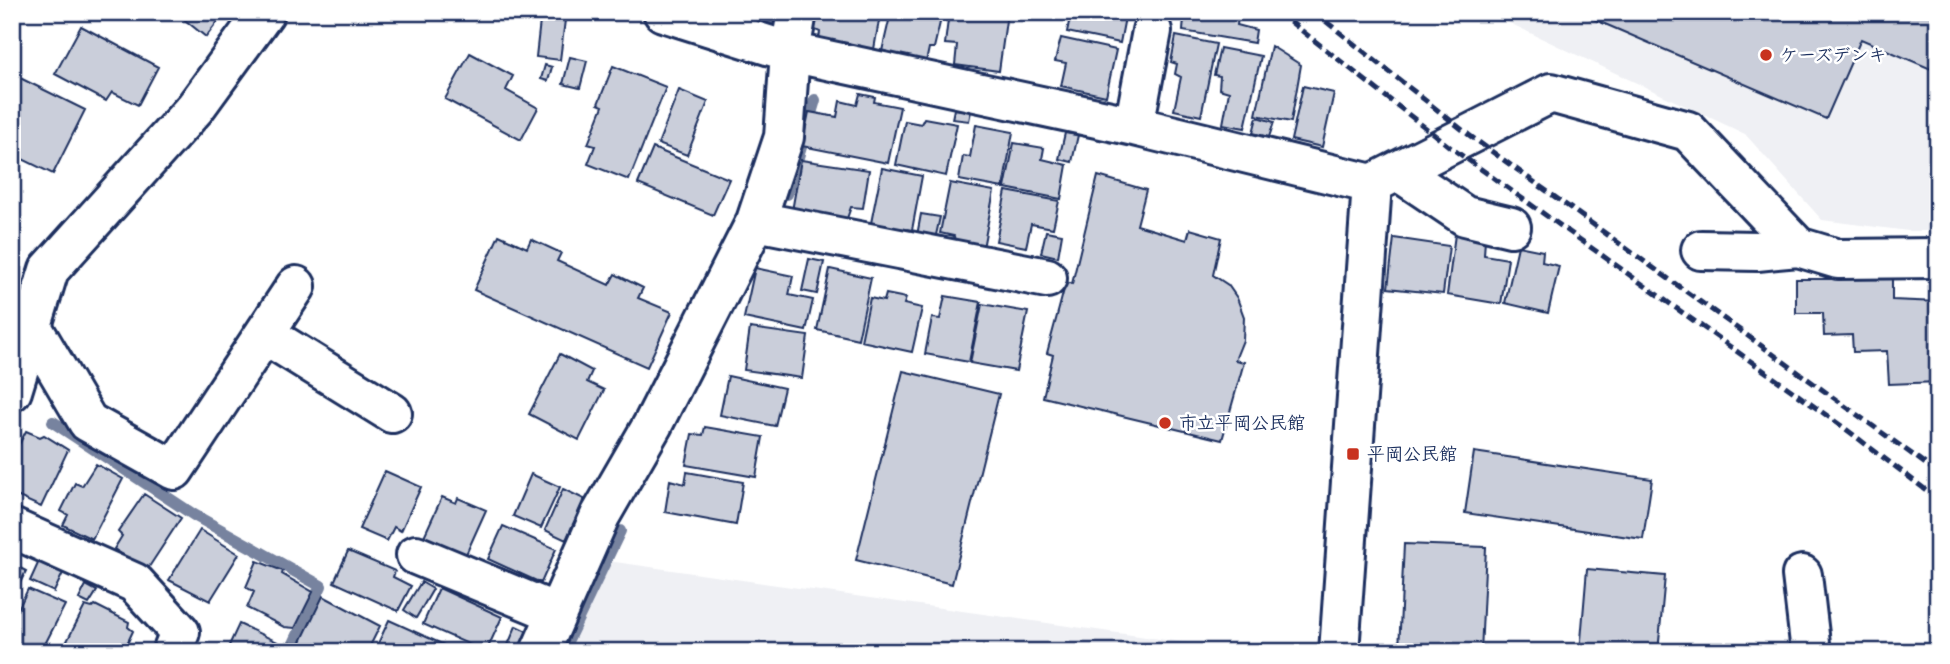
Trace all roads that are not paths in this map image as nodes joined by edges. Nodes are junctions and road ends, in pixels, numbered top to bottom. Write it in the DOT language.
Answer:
graph roads {
  1 [pos="265,12"];
  2 [pos="663,12"];
  3 [pos="797,12"];
  4 [pos="1152,31"];
  5 [pos="790,52"];
  6 [pos="1134,126"];
  7 [pos="1385,178"];
  8 [pos="756,221"];
  9 [pos="1511,227"];
  10 [pos="1798,247"];
  11 [pos="1700,250"];
  12 [pos="1938,258"];
  13 [pos="1047,278"];
  14 [pos="296,286"];
  15 [pos="32,327"];
  16 [pos="266,335"];
  17 [pos="12,391"];
  18 [pos="392,413"];
  19 [pos="12,528"];
  20 [pos="416,555"];
  21 [pos="1802,575"];
  22 [pos="556,613"];
  23 [pos="172,652"];
  24 [pos="540,652"];
  25 [pos="1339,652"];
  26 [pos="1811,652"];
  1 -- 15 [label="street"];
  2 -- 5 [label="street"];
  3 -- 5 [label="street"];
  4 -- 6 [label="street"];
  5 -- 6 [label="street"];
  5 -- 8 [label="street"];
  6 -- 7 [label="street"];
  7 -- 9 [label="street"];
  7 -- 10 [label="street"];
  7 -- 25 [label="street"];
  8 -- 13 [label="street"];
  8 -- 22 [label="street"];
  10 -- 11 [label="street"];
  10 -- 12 [label="street"];
  14 -- 16 [label="street"];
  15 -- 16 [label="street"];
  15 -- 17 [label="street"];
  16 -- 18 [label="street"];
  19 -- 23 [label="street"];
  20 -- 22 [label="street"];
  21 -- 26 [label="street"];
  22 -- 24 [label="street"];
}
